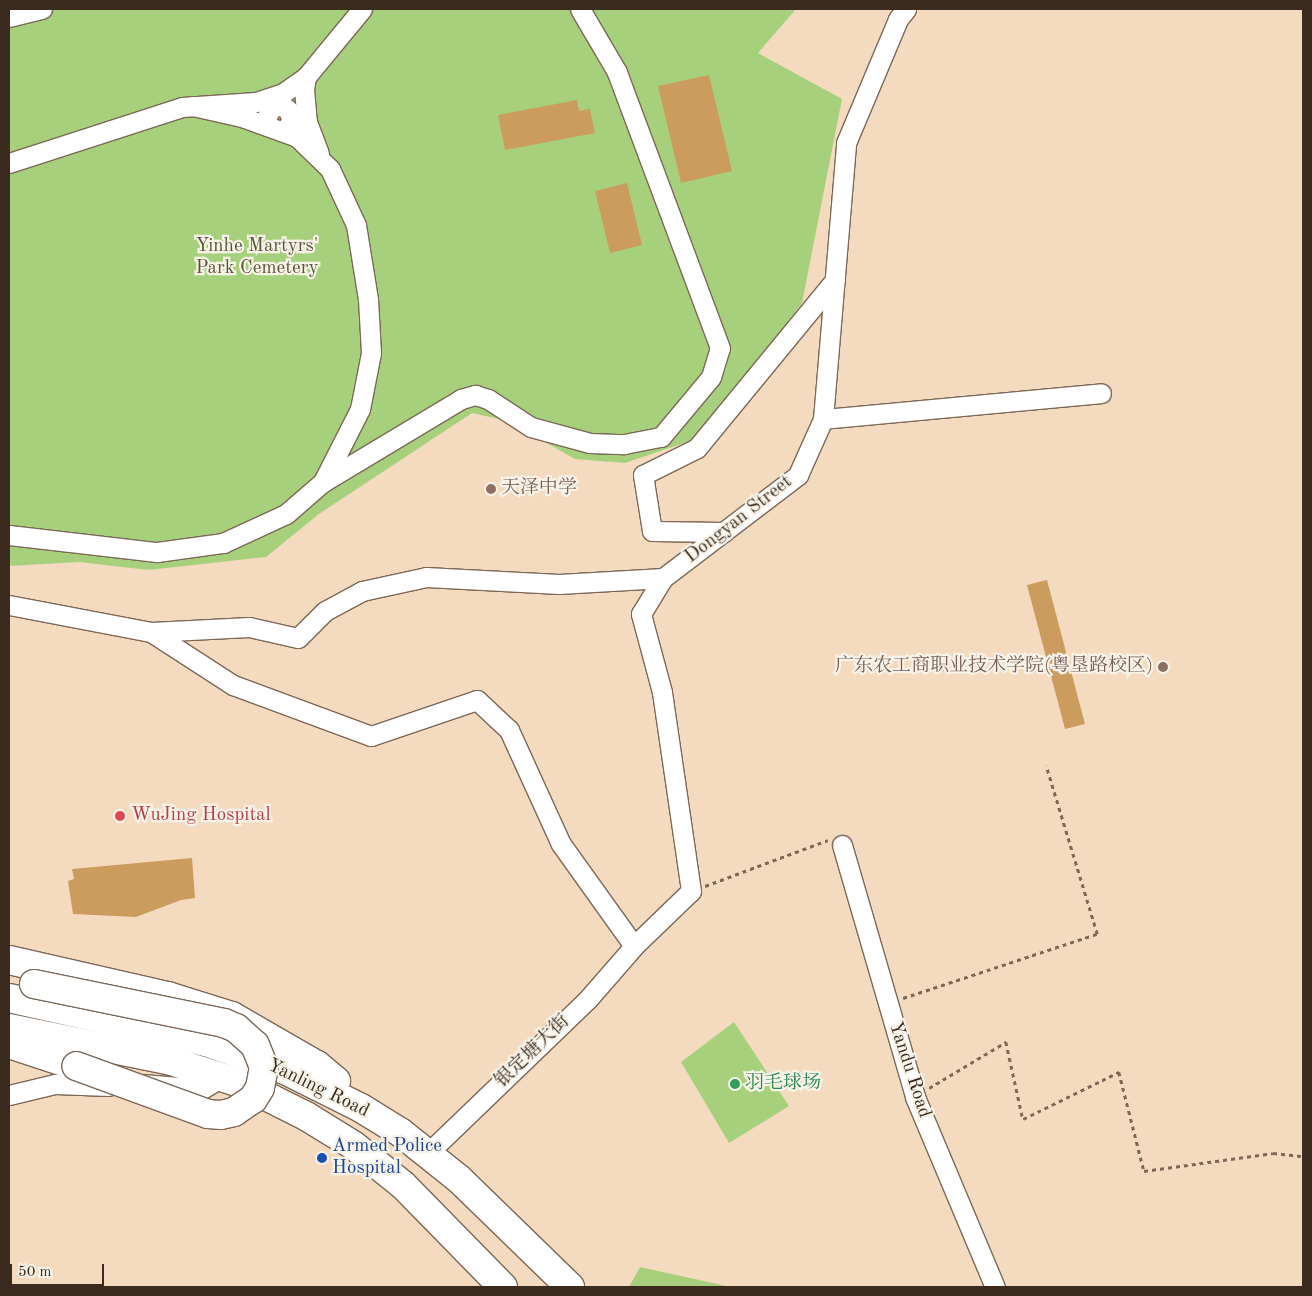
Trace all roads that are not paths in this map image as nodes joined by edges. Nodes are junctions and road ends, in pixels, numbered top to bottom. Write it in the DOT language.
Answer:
graph roads {
  1 [pos="42,9"];
  2 [pos="362,9"];
  3 [pos="580,9"];
  4 [pos="906,9"];
  5 [pos="9,17"];
  6 [pos="306,77"];
  7 [pos="193,106"];
  8 [pos="275,111"];
  9 [pos="322,161"];
  10 [pos="9,163"];
  11 [pos="835,280"];
  12 [pos="1101,393"];
  13 [pos="823,419"];
  14 [pos="323,482"];
  15 [pos="724,532"];
  16 [pos="9,536"];
  17 [pos="663,578"];
  18 [pos="9,605"];
  19 [pos="150,632"];
  20 [pos="836,842"];
  21 [pos="634,946"];
  22 [pos="9,960"];
  23 [pos="22,981"];
  24 [pos="9,998"];
  25 [pos="9,1028"];
  26 [pos="9,1044"];
  27 [pos="222,1077"];
  28 [pos="9,1095"];
  29 [pos="361,1108"];
  30 [pos="428,1153"];
  31 [pos="503,1287"];
  32 [pos="570,1287"];
  33 [pos="994,1287"];
  1 -- 5 [label="street"];
  2 -- 6 [label="street"];
  3 -- 14 [label="street"];
  4 -- 11 [label="street, Dongyan Street"];
  6 -- 8 [label="street"];
  6 -- 9 [label="street"];
  7 -- 8 [label="street"];
  7 -- 8 [label="street"];
  7 -- 10 [label="street"];
  8 -- 9 [label="street"];
  9 -- 14 [label="street"];
  11 -- 13 [label="street, Dongyan Street"];
  11 -- 15 [label="street"];
  12 -- 13 [label="street"];
  13 -- 15 [label="street, Dongyan Street"];
  14 -- 16 [label="street"];
  15 -- 17 [label="street, Dongyan Street"];
  17 -- 19 [label="street"];
  17 -- 21 [label="street, Dongyan Street"];
  18 -- 19 [label="street"];
  19 -- 21 [label="street"];
  20 -- 33 [label="street, Yandu Road"];
  21 -- 30 [label="street, 银定塘大街"];
  22 -- 29 [label="highway"];
  23 -- 26 [label="highway, bridge"];
  24 -- 29 [label="highway, Yanling Road"];
  25 -- 27 [label="highway, Yanling Road"];
  27 -- 28 [label="street"];
  27 -- 31 [label="highway, Yanling Road"];
  29 -- 30 [label="highway, Yanling Road"];
  30 -- 32 [label="highway, Yanling Road"];
}
